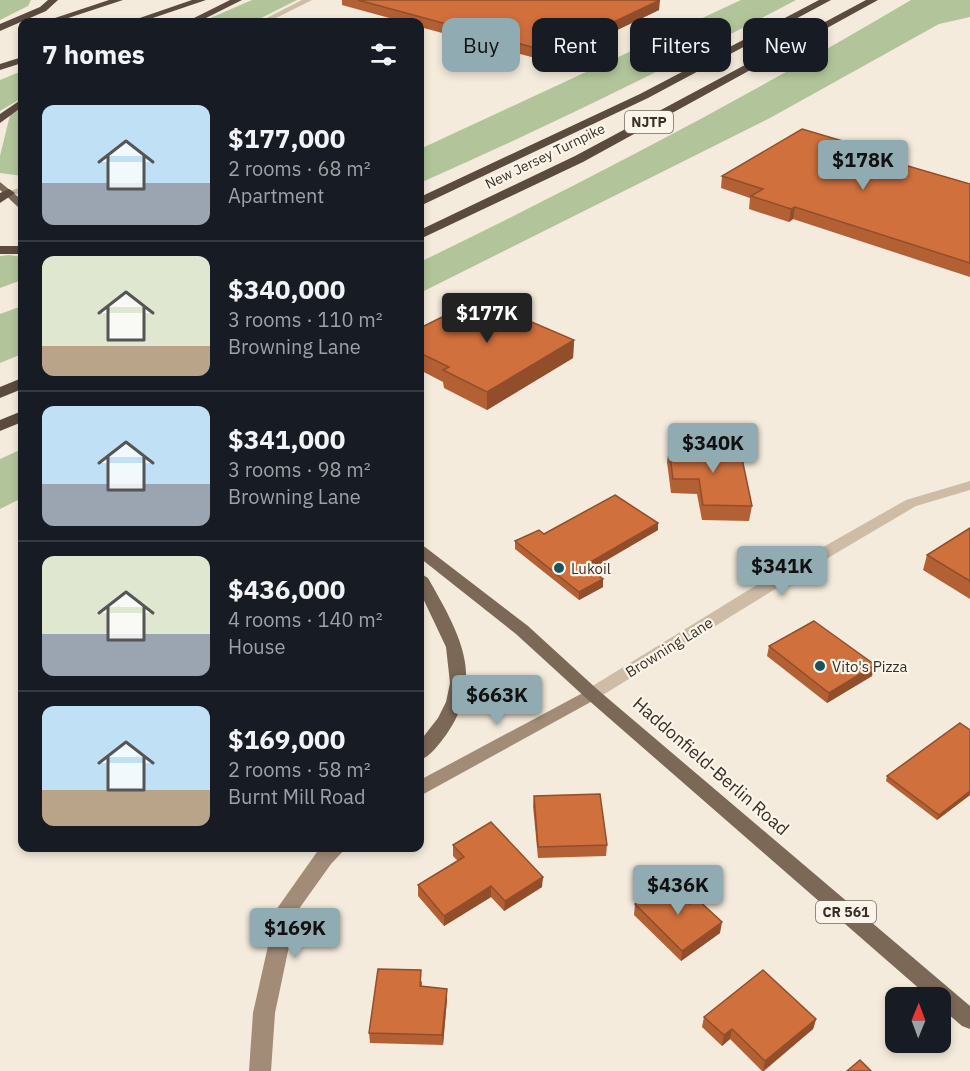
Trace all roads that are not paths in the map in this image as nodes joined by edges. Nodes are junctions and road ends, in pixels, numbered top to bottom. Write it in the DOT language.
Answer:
graph roads {
  1 [pos="53,0"];
  2 [pos="118,0"];
  3 [pos="201,0"];
  4 [pos="237,0"];
  5 [pos="308,0"];
  6 [pos="873,0"];
  7 [pos="824,1"];
  8 [pos="23,18"];
  9 [pos="61,18"];
  10 [pos="145,18"];
  11 [pos="199,18"];
  12 [pos="271,18"];
  13 [pos="18,20"];
  14 [pos="0,28"];
  15 [pos="11,34"];
  16 [pos="0,38"];
  17 [pos="18,61"];
  18 [pos="0,67"];
  19 [pos="18,105"];
  20 [pos="0,120"];
  21 [pos="18,190"];
  22 [pos="3,192"];
  23 [pos="424,200"];
  24 [pos="18,202"];
  25 [pos="424,233"];
  26 [pos="0,250"];
  27 [pos="18,250"];
  28 [pos="18,385"];
  29 [pos="0,393"];
  30 [pos="18,418"];
  31 [pos="0,426"];
  32 [pos="970,485"];
  33 [pos="424,553"];
  34 [pos="424,585"];
  35 [pos="592,694"];
  36 [pos="424,748"];
  37 [pos="424,787"];
  38 [pos="331,852"];
  39 [pos="970,1019"];
  40 [pos="260,1071"];
  1 -- 8 [label="highway"];
  2 -- 9 [label="highway"];
  3 -- 10 [label="highway"];
  4 -- 11 [label="highway"];
  5 -- 12 [label="street"];
  6 -- 25 [label="highway, New Jersey Turnpike / NJTP"];
  7 -- 23 [label="highway, New Jersey Turnpike / NJTP"];
  13 -- 14 [label="highway"];
  15 -- 16 [label="highway"];
  17 -- 18 [label="highway"];
  19 -- 20 [label="highway"];
  21 -- 22 [label="street"];
  22 -- 24 [label="main road"];
  26 -- 27 [label="highway"];
  28 -- 29 [label="highway"];
  30 -- 31 [label="highway"];
  32 -- 35 [label="street, Browning Lane"];
  33 -- 35 [label="main road, Haddonfield-Berlin Road / CR 561"];
  34 -- 36 [label="main road"];
  35 -- 37 [label="main road"];
  35 -- 39 [label="main road, Haddonfield-Berlin Road / CR 561"];
  38 -- 40 [label="main road"];
}
